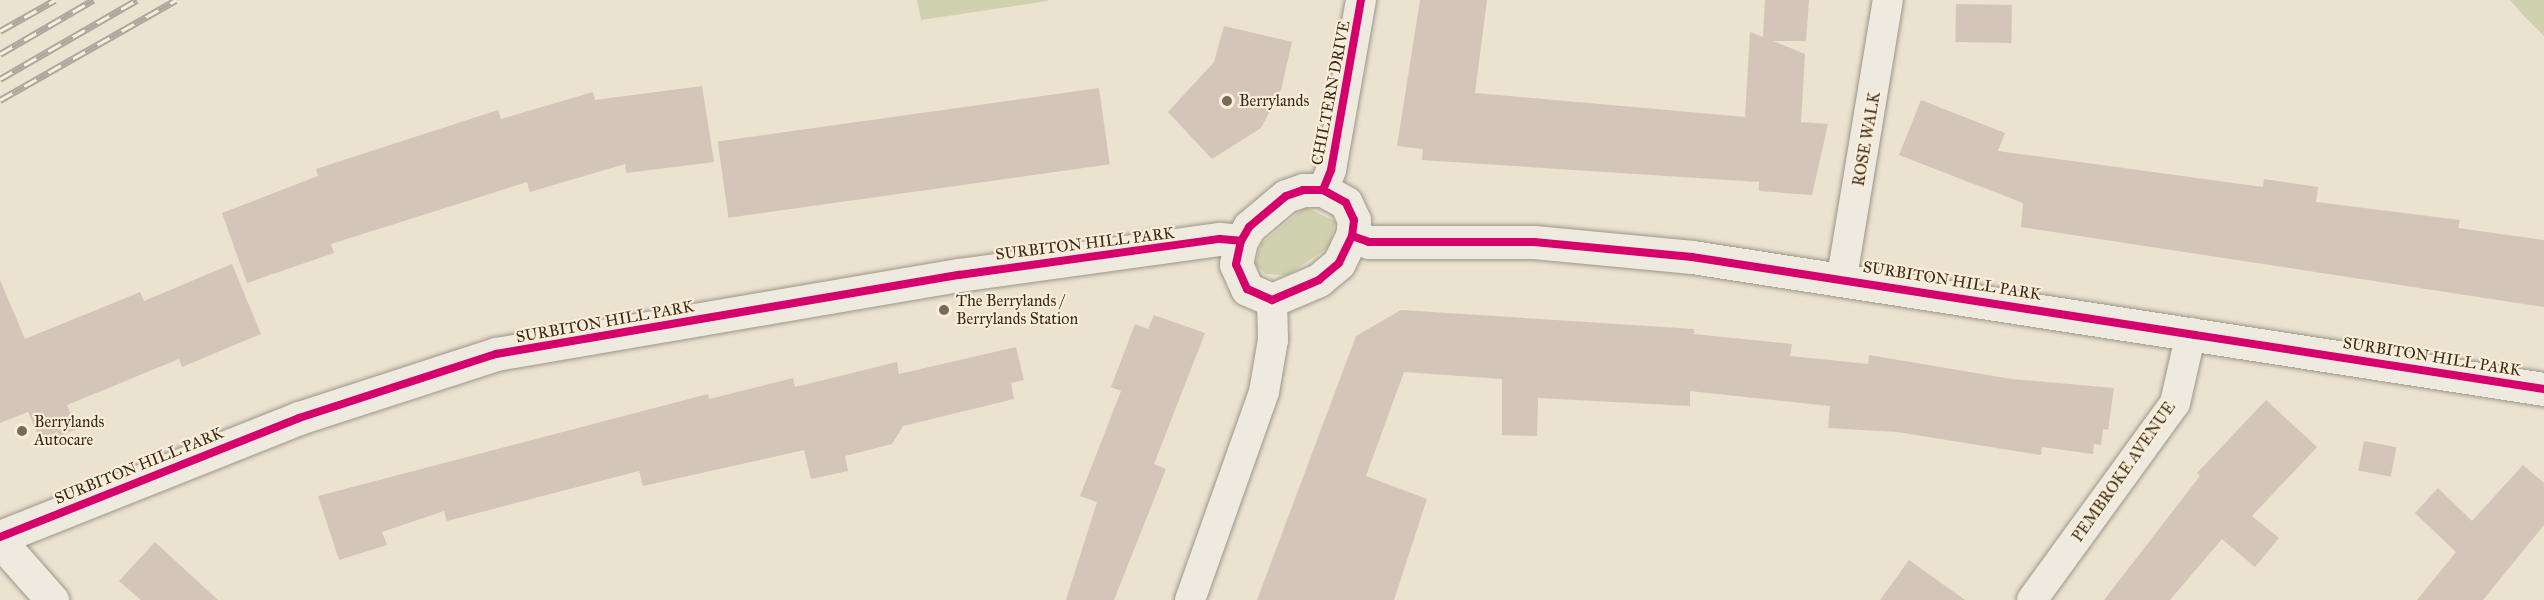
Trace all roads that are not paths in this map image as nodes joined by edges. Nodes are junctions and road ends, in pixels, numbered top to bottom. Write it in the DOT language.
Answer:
graph roads {
  1 [pos="1361,0"];
  2 [pos="1888,0"];
  3 [pos="1323,190"];
  4 [pos="1352,236"];
  5 [pos="1240,241"];
  6 [pos="1842,278"];
  7 [pos="1272,300"];
  8 [pos="2191,333"];
  9 [pos="2544,389"];
  10 [pos="0,539"];
  11 [pos="52,600"];
  12 [pos="1190,600"];
  13 [pos="2032,600"];
  1 -- 3 [label="street, CHILTERN DRIVE"];
  2 -- 6 [label="street, ROSE WALK"];
  3 -- 4 [label="street"];
  3 -- 5 [label="street"];
  4 -- 6 [label="street, SURBITON HILL PARK"];
  4 -- 7 [label="street"];
  5 -- 7 [label="street"];
  5 -- 10 [label="street, SURBITON HILL PARK"];
  6 -- 8 [label="street, SURBITON HILL PARK"];
  7 -- 12 [label="street"];
  8 -- 9 [label="street, SURBITON HILL PARK"];
  8 -- 13 [label="street, PEMBROKE AVENUE"];
  10 -- 11 [label="street"];
}
